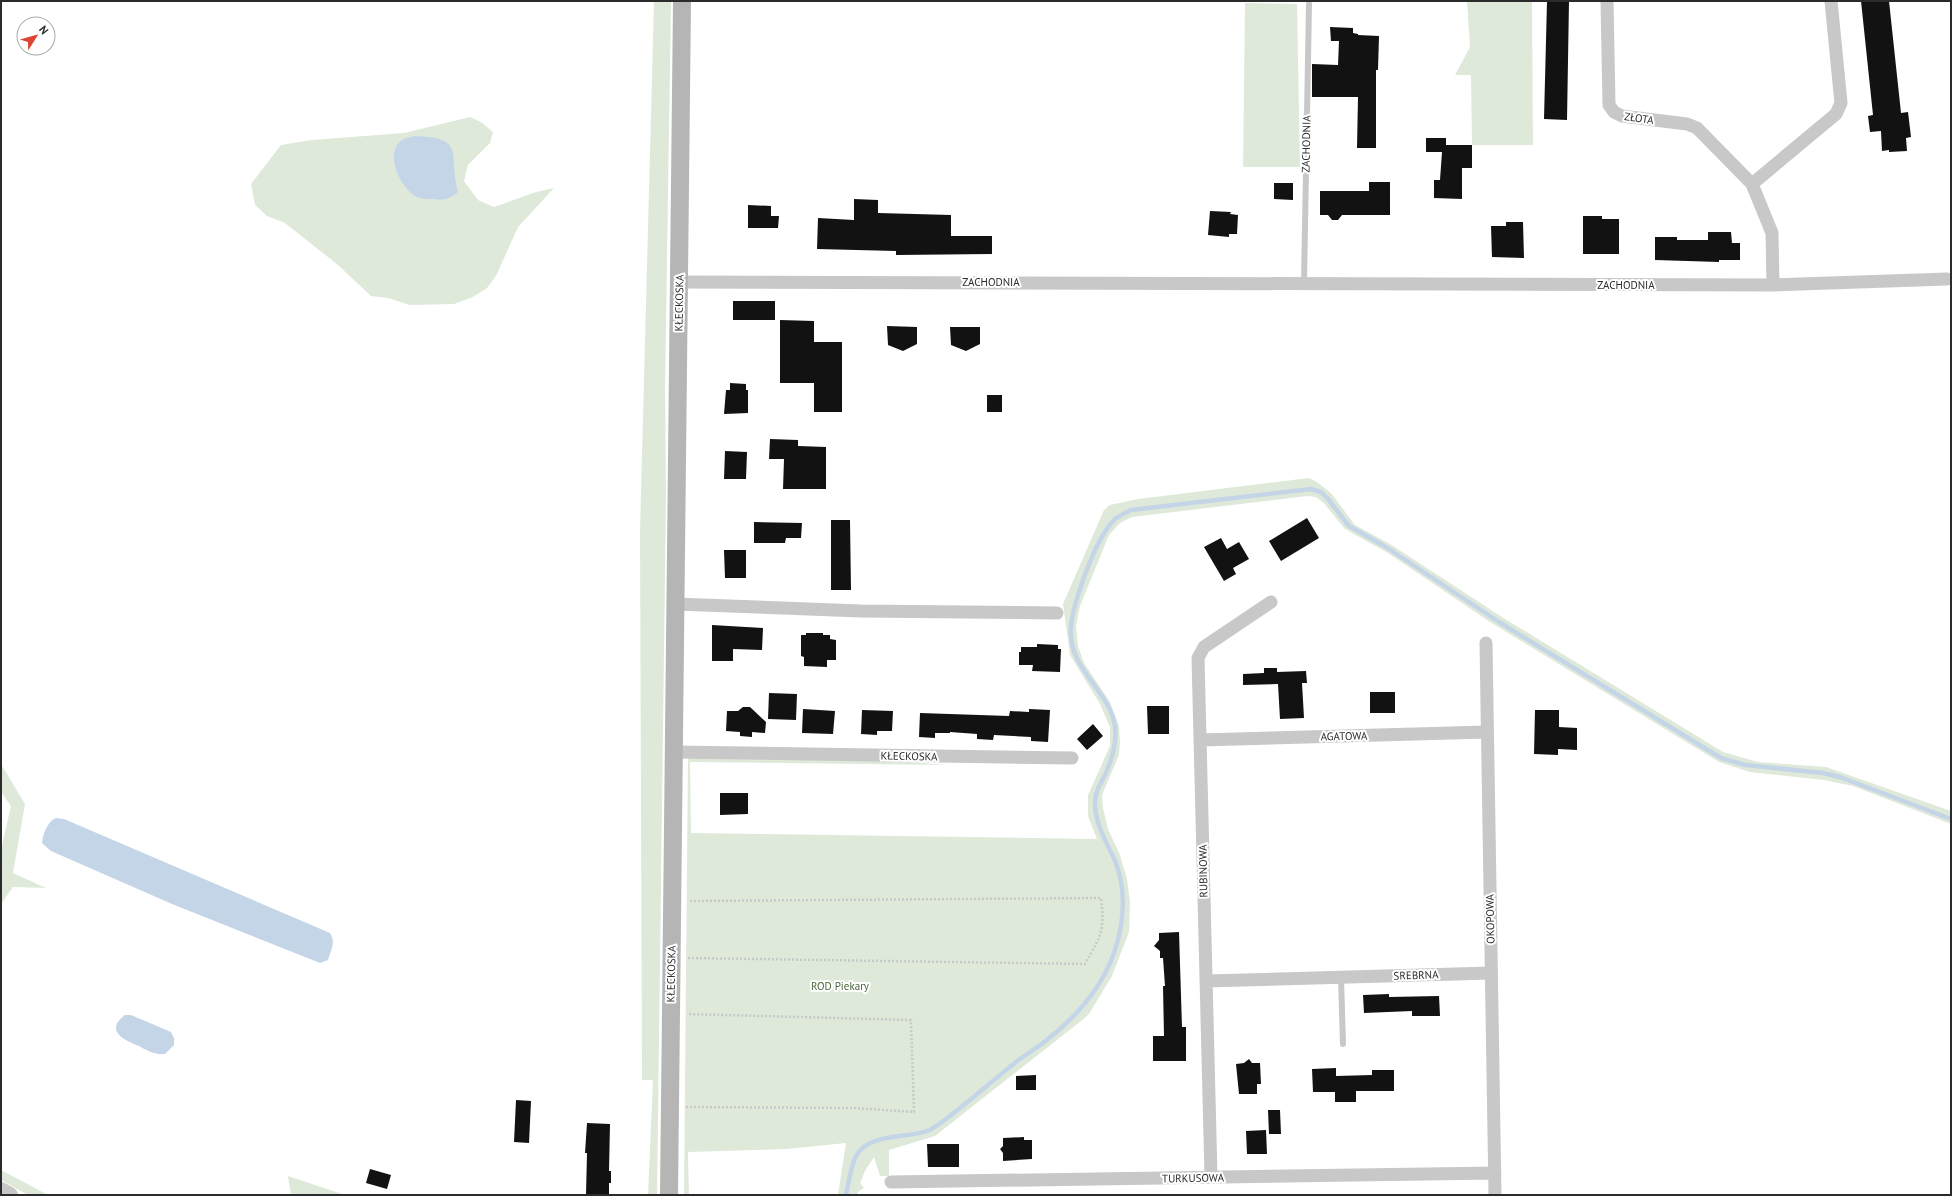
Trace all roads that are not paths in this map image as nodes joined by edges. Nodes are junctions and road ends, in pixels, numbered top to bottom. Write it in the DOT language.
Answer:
graph roads {
  1 [pos="682,1"];
  2 [pos="1607,1"];
  3 [pos="1831,1"];
  4 [pos="1309,4"];
  5 [pos="1752,184"];
  6 [pos="1947,279"];
  7 [pos="679,282"];
  8 [pos="1304,283"];
  9 [pos="1773,285"];
  10 [pos="1271,602"];
  11 [pos="675,604"];
  12 [pos="1058,613"];
  13 [pos="1486,643"];
  14 [pos="1487,732"];
  15 [pos="1200,740"];
  16 [pos="674,752"];
  17 [pos="1072,758"];
  18 [pos="1491,973"];
  19 [pos="1341,978"];
  20 [pos="1206,981"];
  21 [pos="1343,1044"];
  22 [pos="1495,1173"];
  23 [pos="1211,1177"];
  24 [pos="891,1182"];
  25 [pos="1,1190"];
  26 [pos="10,1195"];
  27 [pos="669,1195"];
  28 [pos="1495,1195"];
  1 -- 7 [label="main road, KŁECKOSKA"];
  2 -- 5 [label="street, ZŁOTA"];
  3 -- 5 [label="street"];
  4 -- 8 [label="lane, ZACHODNIA"];
  5 -- 9 [label="street, ZŁOTA"];
  6 -- 9 [label="street, ZACHODNIA"];
  7 -- 8 [label="street, ZACHODNIA"];
  7 -- 11 [label="main road, KŁECKOSKA"];
  8 -- 9 [label="street, ZACHODNIA"];
  10 -- 15 [label="street, RUBINOWA"];
  11 -- 12 [label="street"];
  11 -- 16 [label="main road, KŁECKOSKA"];
  13 -- 14 [label="street, OKOPOWA"];
  14 -- 15 [label="street, AGATOWA"];
  14 -- 18 [label="street, OKOPOWA"];
  15 -- 20 [label="street, RUBINOWA"];
  16 -- 17 [label="street, KŁECKOSKA"];
  16 -- 27 [label="main road, KŁECKOSKA"];
  18 -- 19 [label="street, SREBRNA"];
  18 -- 22 [label="street, OKOPOWA"];
  19 -- 20 [label="street, SREBRNA"];
  19 -- 21 [label="lane"];
  20 -- 23 [label="street, RUBINOWA"];
  22 -- 23 [label="street, TURKUSOWA"];
  22 -- 28 [label="street, OKOPOWA"];
  23 -- 24 [label="street, TURKUSOWA"];
  25 -- 26 [label="street"];
}
